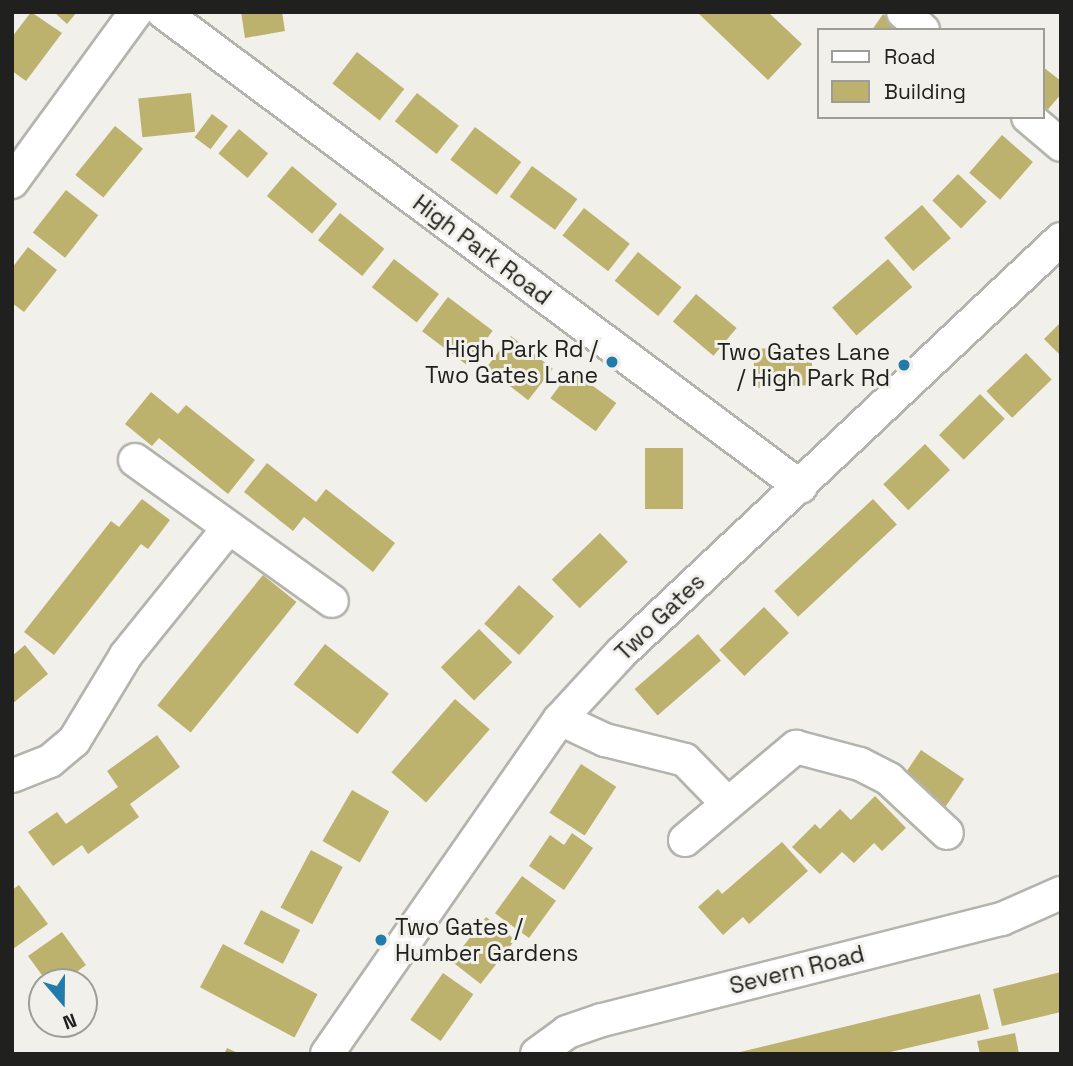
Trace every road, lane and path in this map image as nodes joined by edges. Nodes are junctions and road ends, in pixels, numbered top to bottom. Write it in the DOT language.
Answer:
graph roads {
  1 [pos="136,12"];
  2 [pos="163,12"];
  3 [pos="903,12"];
  4 [pos="921,28"];
  5 [pos="1030,119"];
  6 [pos="1061,145"];
  7 [pos="12,182"];
  8 [pos="1061,239"];
  9 [pos="135,460"];
  10 [pos="801,487"];
  11 [pos="227,530"];
  12 [pos="332,601"];
  13 [pos="560,719"];
  14 [pos="12,776"];
  15 [pos="726,802"];
  16 [pos="947,833"];
  17 [pos="685,840"];
  18 [pos="1061,893"];
  19 [pos="327,1054"];
  20 [pos="537,1054"];
  1 -- 7 [label="street"];
  2 -- 10 [label="street, High Park Road"];
  3 -- 4 [label="street"];
  5 -- 6 [label="street"];
  8 -- 10 [label="street, Two Gates"];
  9 -- 11 [label="street"];
  10 -- 13 [label="street, Two Gates"];
  11 -- 12 [label="street"];
  11 -- 14 [label="street"];
  13 -- 15 [label="street"];
  13 -- 19 [label="street, Two Gates"];
  15 -- 16 [label="street"];
  15 -- 17 [label="street"];
  18 -- 20 [label="street, Severn Road"];
}
